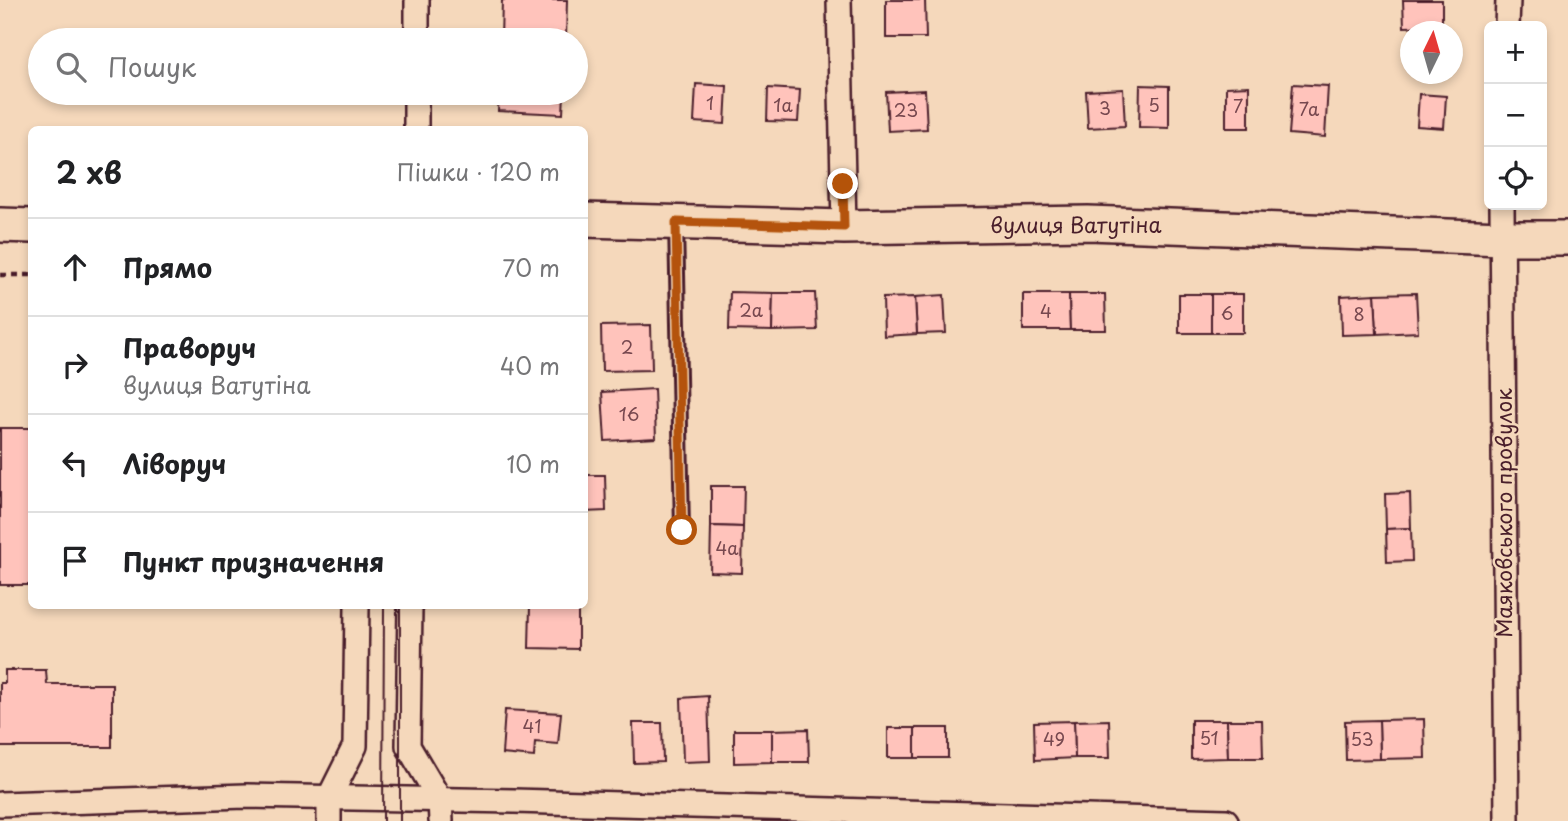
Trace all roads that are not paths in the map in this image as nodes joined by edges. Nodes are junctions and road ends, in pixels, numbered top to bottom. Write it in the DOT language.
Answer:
graph roads {
  1 [pos="417,0"];
  2 [pos="839,0"];
  3 [pos="1508,0"];
  4 [pos="1507,21"];
  5 [pos="417,28"];
  6 [pos="416,105"];
  7 [pos="416,126"];
  8 [pos="1502,210"];
  9 [pos="588,220"];
  10 [pos="676,222"];
  11 [pos="0,225"];
  12 [pos="28,226"];
  13 [pos="844,227"];
  14 [pos="1503,238"];
  15 [pos="1568,238"];
  16 [pos="682,530"];
  17 [pos="357,609"];
  18 [pos="410,609"];
  19 [pos="329,797"];
  20 [pos="0,804"];
  21 [pos="441,810"];
  22 [pos="329,821"];
  23 [pos="1226,821"];
  24 [pos="1507,821"];
  1 -- 5 [label="street"];
  2 -- 13 [label="street"];
  3 -- 4 [label="street"];
  6 -- 7 [label="street"];
  8 -- 14 [label="street, Маяковського провулок"];
  9 -- 10 [label="street, вулиця Ватутіна"];
  10 -- 13 [label="street, вулиця Ватутіна"];
  10 -- 16 [label="lane"];
  11 -- 12 [label="street"];
  13 -- 14 [label="street, вулиця Ватутіна"];
  14 -- 15 [label="street, вулиця Ватутіна"];
  14 -- 24 [label="street, Маяковського провулок"];
  17 -- 19 [label="street"];
  18 -- 21 [label="street"];
  19 -- 20 [label="street"];
  19 -- 21 [label="street"];
  19 -- 22 [label="street"];
  21 -- 23 [label="street"];
}
